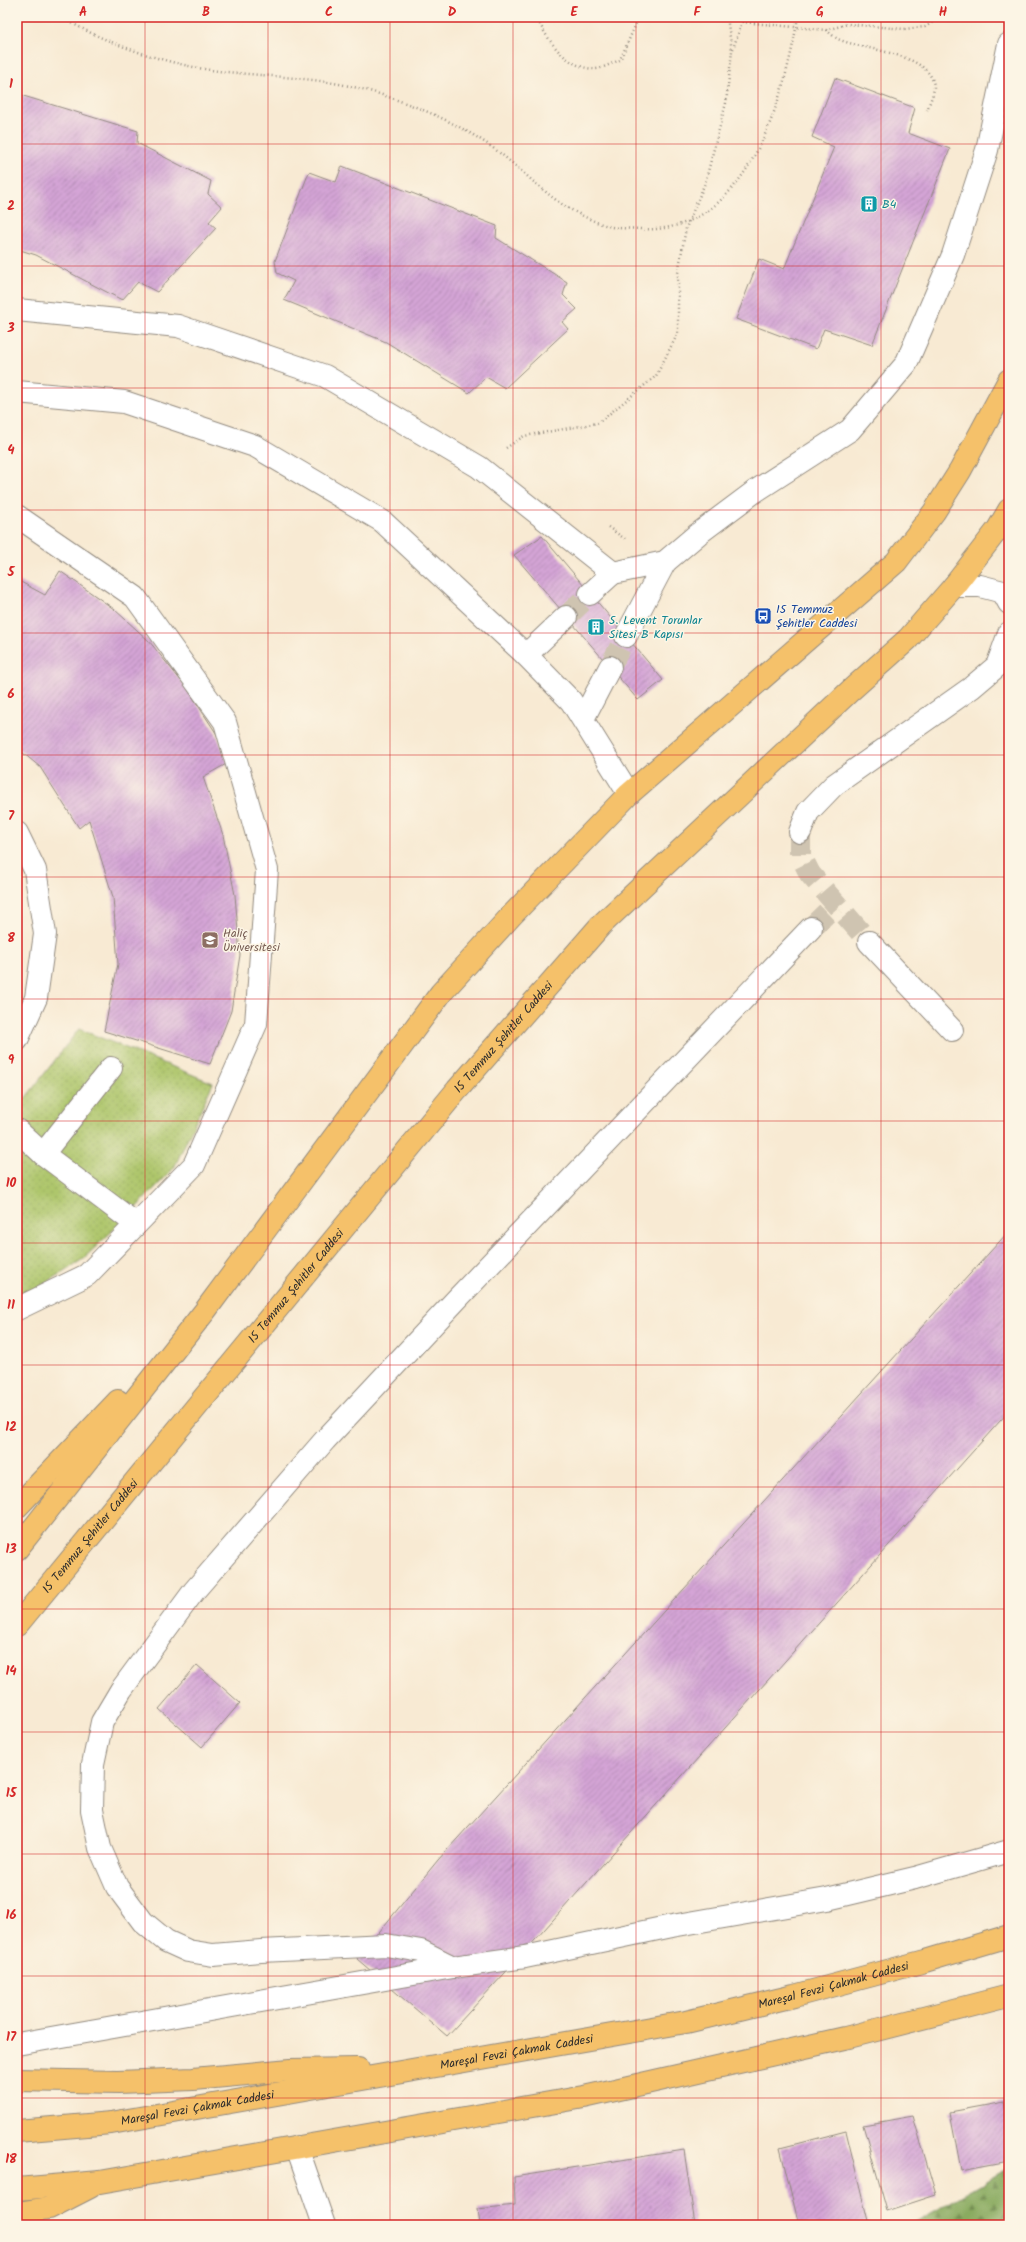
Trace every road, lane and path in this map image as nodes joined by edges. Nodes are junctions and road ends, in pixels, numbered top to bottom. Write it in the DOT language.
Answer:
graph roads {
  1 [pos="62,17"];
  2 [pos="536,17"];
  3 [pos="639,17"];
  4 [pos="727,17"];
  5 [pos="741,17"];
  6 [pos="798,17"];
  7 [pos="941,17"];
  8 [pos="742,22"];
  9 [pos="797,26"];
  10 [pos="826,30"];
  11 [pos="1009,44"];
  12 [pos="732,51"];
  13 [pos="927,110"];
  14 [pos="689,222"];
  15 [pos="17,310"];
  16 [pos="1009,380"];
  17 [pos="17,392"];
  18 [pos="479,467"];
  19 [pos="1009,510"];
  20 [pos="17,516"];
  21 [pos="605,524"];
  22 [pos="1003,532"];
  23 [pos="631,543"];
  24 [pos="665,562"];
  25 [pos="613,573"];
  26 [pos="954,586"];
  27 [pos="590,594"];
  28 [pos="1009,603"];
  29 [pos="566,617"];
  30 [pos="1009,633"];
  31 [pos="626,636"];
  32 [pos="526,655"];
  33 [pos="610,667"];
  34 [pos="1009,669"];
  35 [pos="971,688"];
  36 [pos="583,719"];
  37 [pos="629,794"];
  38 [pos="800,832"];
  39 [pos="17,833"];
  40 [pos="811,928"];
  41 [pos="869,942"];
  42 [pos="952,1030"];
  43 [pos="17,1040"];
  44 [pos="112,1068"];
  45 [pos="17,1130"];
  46 [pos="43,1154"];
  47 [pos="136,1224"];
  48 [pos="17,1309"];
  49 [pos="205,1311"];
  50 [pos="17,1507"];
  51 [pos="17,1549"];
  52 [pos="36,1602"];
  53 [pos="17,1625"];
  54 [pos="17,1636"];
  55 [pos="1009,1850"];
  56 [pos="1009,1936"];
  57 [pos="453,1967"];
  58 [pos="1009,1996"];
  59 [pos="17,2044"];
  60 [pos="421,2068"];
  61 [pos="17,2080"];
  62 [pos="17,2131"];
  63 [pos="297,2147"];
  64 [pos="100,2182"];
  65 [pos="17,2189"];
  66 [pos="17,2213"];
  67 [pos="324,2225"];
  1 -- 14 [label="path"];
  2 -- 3 [label="path"];
  4 -- 12 [label="path"];
  5 -- 8 [label="path"];
  6 -- 9 [label="path"];
  7 -- 10 [label="path"];
  8 -- 9 [label="path"];
  8 -- 12 [label="path"];
  9 -- 10 [label="path"];
  9 -- 14 [label="path"];
  10 -- 13 [label="path"];
  11 -- 24 [label="street"];
  12 -- 14 [label="path"];
  14 -- 18 [label="path"];
  15 -- 18 [label="street"];
  16 -- 37 [label="main road"];
  17 -- 32 [label="street"];
  18 -- 25 [label="street"];
  19 -- 22 [label="main road, 15 Temmuz Şehitler Caddesi"];
  20 -- 47 [label="street"];
  21 -- 23 [label="path"];
  22 -- 26 [label="main road, 15 Temmuz Şehitler Caddesi"];
  24 -- 25 [label="street"];
  24 -- 31 [label="street"];
  25 -- 27 [label="street"];
  26 -- 28 [label="street"];
  26 -- 52 [label="main road, 15 Temmuz Şehitler Caddesi"];
  29 -- 32 [label="street"];
  30 -- 35 [label="street"];
  32 -- 36 [label="street"];
  33 -- 36 [label="street"];
  34 -- 35 [label="street"];
  35 -- 38 [label="street"];
  36 -- 37 [label="street"];
  37 -- 49 [label="main road"];
  39 -- 43 [label="street"];
  40 -- 57 [label="street"];
  41 -- 42 [label="street"];
  44 -- 46 [label="street"];
  45 -- 46 [label="street"];
  46 -- 47 [label="street"];
  47 -- 48 [label="street"];
  49 -- 50 [label="main road"];
  49 -- 51 [label="main road"];
  52 -- 53 [label="main road"];
  52 -- 54 [label="main road"];
  55 -- 57 [label="street"];
  56 -- 60 [label="main road, Mareşal Fevzi Çakmak Caddesi"];
  57 -- 59 [label="street"];
  58 -- 63 [label="main road"];
  60 -- 61 [label="main road"];
  60 -- 62 [label="main road, Mareşal Fevzi Çakmak Caddesi"];
  63 -- 64 [label="main road"];
  63 -- 67 [label="street"];
  64 -- 65 [label="main road"];
  64 -- 66 [label="main road"];
}
